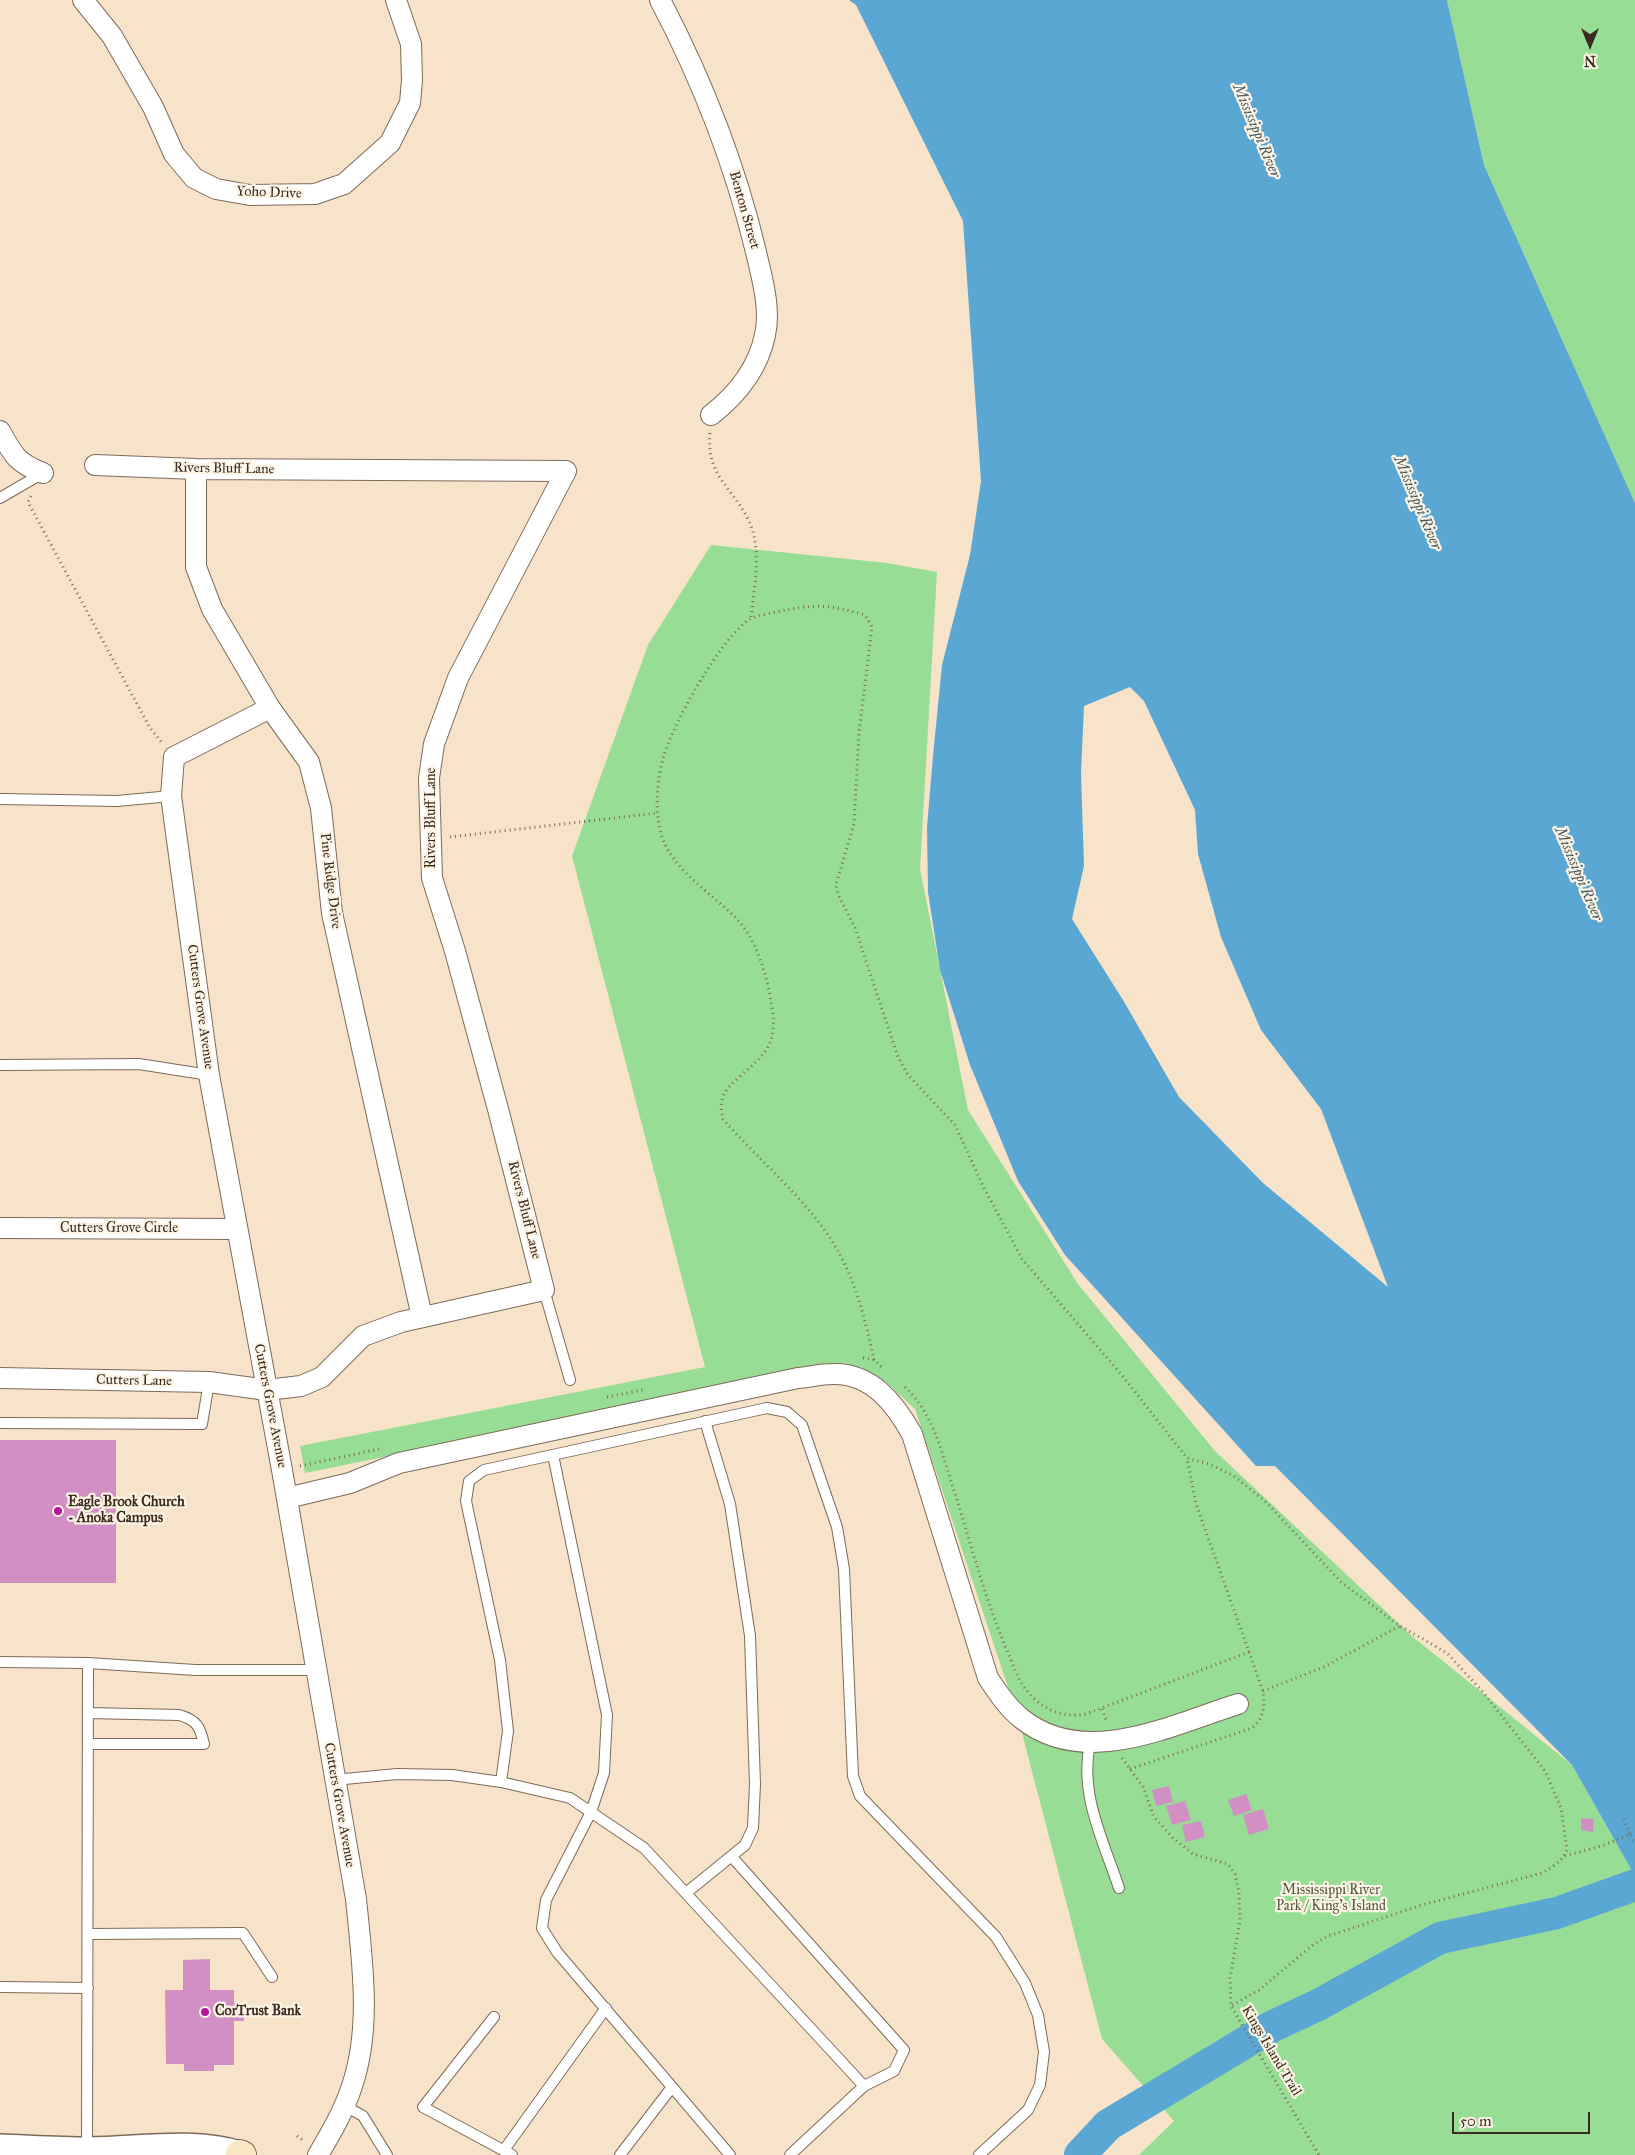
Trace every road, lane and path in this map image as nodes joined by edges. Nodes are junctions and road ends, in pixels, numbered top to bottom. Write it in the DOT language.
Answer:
graph roads {
  1 [pos="83,0"];
  2 [pos="396,0"];
  3 [pos="660,0"];
  4 [pos="711,415"];
  5 [pos="0,431"];
  6 [pos="95,465"];
  7 [pos="196,469"];
  8 [pos="43,473"];
  9 [pos="0,498"];
  10 [pos="751,618"];
  11 [pos="270,708"];
  12 [pos="174,757"];
  13 [pos="171,796"];
  14 [pos="0,799"];
  15 [pos="658,813"];
  16 [pos="431,840"];
  17 [pos="0,1065"];
  18 [pos="209,1075"];
  19 [pos="0,1228"];
  20 [pos="237,1229"];
  21 [pos="544,1290"];
  22 [pos="422,1317"];
  23 [pos="886,1371"];
  24 [pos="0,1378"];
  25 [pos="570,1380"];
  26 [pos="208,1382"];
  27 [pos="899,1382"];
  28 [pos="267,1390"];
  29 [pos="705,1421"];
  30 [pos="0,1423"];
  31 [pos="553,1455"];
  32 [pos="1187,1458"];
  33 [pos="287,1498"];
  34 [pos="1400,1626"];
  35 [pos="1249,1652"];
  36 [pos="0,1662"];
  37 [pos="88,1664"];
  38 [pos="316,1670"];
  39 [pos="1263,1691"];
  40 [pos="1238,1704"];
  41 [pos="1102,1709"];
  42 [pos="88,1713"];
  43 [pos="1114,1742"];
  44 [pos="1090,1743"];
  45 [pos="88,1744"];
  46 [pos="1130,1769"];
  47 [pos="334,1780"];
  48 [pos="501,1782"];
  49 [pos="591,1812"];
  50 [pos="1624,1819"];
  51 [pos="1630,1834"];
  52 [pos="1635,1844"];
  53 [pos="1565,1856"];
  54 [pos="732,1857"];
  55 [pos="1119,1888"];
  56 [pos="686,1893"];
  57 [pos="88,1934"];
  58 [pos="272,1977"];
  59 [pos="0,1987"];
  60 [pos="88,1988"];
  61 [pos="1231,2006"];
  62 [pos="606,2008"];
  63 [pos="494,2018"];
  64 [pos="864,2086"];
  65 [pos="672,2087"];
  66 [pos="345,2106"];
  67 [pos="0,2147"];
  68 [pos="188,2151"];
  69 [pos="87,2152"];
  70 [pos="508,2153"];
  71 [pos="241,2155"];
  72 [pos="318,2155"];
  73 [pos="387,2155"];
  74 [pos="620,2155"];
  75 [pos="730,2155"];
  76 [pos="790,2155"];
  77 [pos="979,2155"];
  78 [pos="1320,2155"];
  1 -- 2 [label="street, Yoho Drive"];
  3 -- 4 [label="street, Benton Street"];
  4 -- 10 [label="path"];
  5 -- 8 [label="street"];
  6 -- 7 [label="street, Rivers Bluff Lane"];
  7 -- 11 [label="street, Pine Ridge Drive"];
  7 -- 16 [label="street, Rivers Bluff Lane"];
  8 -- 9 [label="lane"];
  8 -- 12 [label="path"];
  10 -- 15 [label="path"];
  10 -- 32 [label="path"];
  11 -- 12 [label="street"];
  11 -- 22 [label="street, Pine Ridge Drive"];
  12 -- 13 [label="street, Cutters Grove Avenue"];
  13 -- 14 [label="lane"];
  13 -- 18 [label="street, Cutters Grove Avenue"];
  15 -- 16 [label="path"];
  15 -- 23 [label="path"];
  16 -- 21 [label="street, Rivers Bluff Lane"];
  17 -- 18 [label="lane"];
  18 -- 20 [label="street, Cutters Grove Avenue"];
  19 -- 20 [label="street, Cutters Grove Circle"];
  20 -- 28 [label="street, Cutters Grove Avenue"];
  21 -- 22 [label="street"];
  21 -- 25 [label="lane"];
  22 -- 28 [label="street"];
  24 -- 26 [label="street, Cutters Lane"];
  26 -- 28 [label="street, Cutters Lane"];
  26 -- 30 [label="lane"];
  27 -- 41 [label="path"];
  28 -- 33 [label="street, Cutters Grove Avenue"];
  29 -- 31 [label="lane"];
  29 -- 54 [label="lane"];
  29 -- 77 [label="lane"];
  31 -- 48 [label="lane"];
  31 -- 49 [label="lane"];
  32 -- 34 [label="path"];
  32 -- 35 [label="path"];
  33 -- 38 [label="street, Cutters Grove Avenue"];
  33 -- 44 [label="street"];
  34 -- 39 [label="path"];
  34 -- 53 [label="path"];
  35 -- 39 [label="path"];
  35 -- 41 [label="path"];
  36 -- 37 [label="lane"];
  37 -- 38 [label="lane"];
  37 -- 42 [label="lane"];
  38 -- 47 [label="street, Cutters Grove Avenue"];
  39 -- 46 [label="path"];
  40 -- 43 [label="street"];
  41 -- 43 [label="path"];
  42 -- 45 [label="lane"];
  42 -- 45 [label="lane"];
  43 -- 44 [label="street"];
  43 -- 46 [label="path"];
  44 -- 55 [label="lane"];
  45 -- 57 [label="lane"];
  46 -- 61 [label="path, Kings Island Trail"];
  47 -- 48 [label="lane"];
  47 -- 66 [label="street, Cutters Grove Avenue"];
  48 -- 49 [label="lane"];
  49 -- 56 [label="lane"];
  49 -- 62 [label="lane"];
  50 -- 51 [label="path"];
  51 -- 52 [label="path"];
  51 -- 53 [label="path"];
  53 -- 61 [label="path"];
  54 -- 56 [label="lane"];
  54 -- 64 [label="lane"];
  56 -- 64 [label="lane"];
  57 -- 58 [label="lane"];
  57 -- 60 [label="lane"];
  59 -- 60 [label="lane"];
  60 -- 69 [label="lane"];
  61 -- 78 [label="path, Kings Island Trail"];
  62 -- 65 [label="lane"];
  62 -- 70 [label="lane"];
  63 -- 70 [label="lane"];
  64 -- 76 [label="lane"];
  65 -- 74 [label="lane"];
  65 -- 75 [label="lane"];
  66 -- 72 [label="street, Cutters Grove Avenue"];
  66 -- 73 [label="lane"];
  67 -- 69 [label="street"];
  68 -- 69 [label="street"];
  68 -- 71 [label="street"];
}
